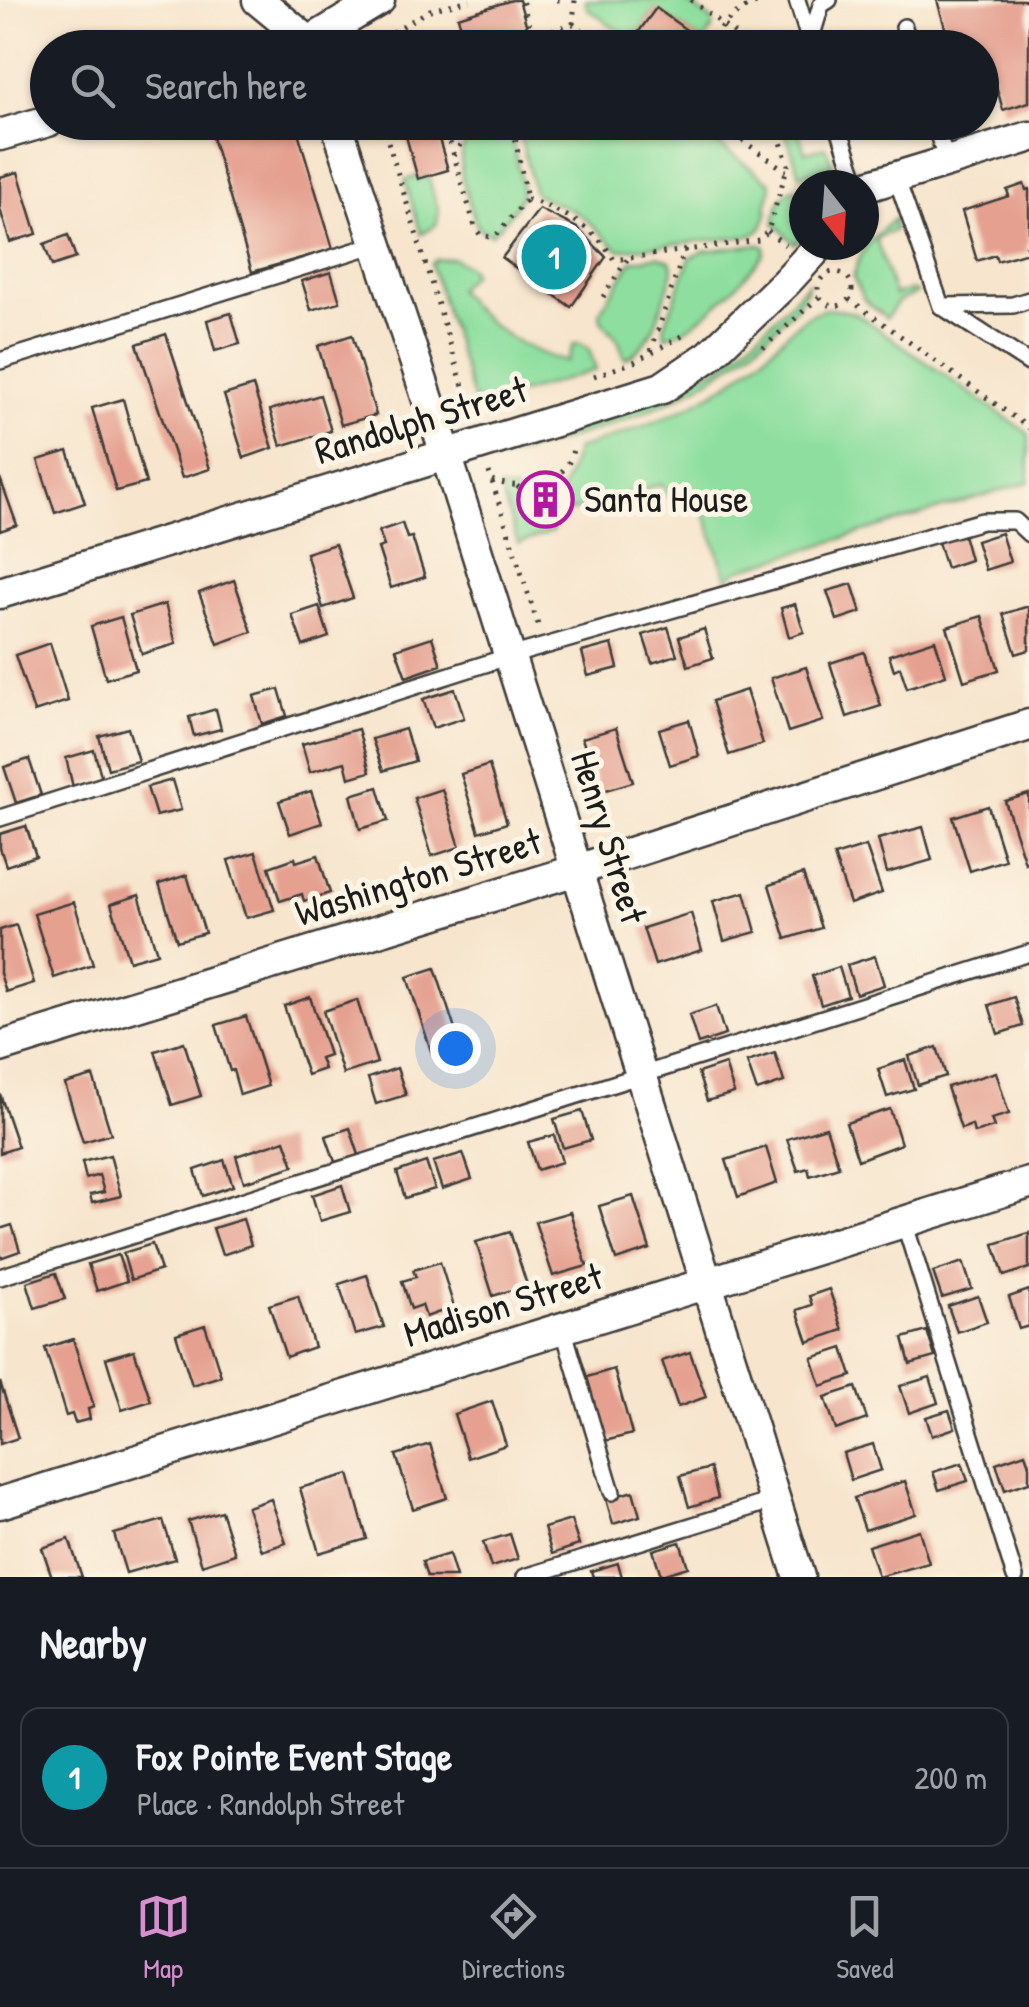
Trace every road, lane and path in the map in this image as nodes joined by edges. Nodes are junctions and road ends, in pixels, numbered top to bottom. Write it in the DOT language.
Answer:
graph roads {
  1 [pos="258,0"];
  2 [pos="379,0"];
  3 [pos="470,0"];
  4 [pos="522,0"];
  5 [pos="575,0"];
  6 [pos="691,0"];
  7 [pos="765,0"];
  8 [pos="797,0"];
  9 [pos="829,0"];
  10 [pos="573,24"];
  11 [pos="723,24"];
  12 [pos="904,27"];
  13 [pos="288,30"];
  14 [pos="330,30"];
  15 [pos="396,30"];
  16 [pos="530,30"];
  17 [pos="552,30"];
  18 [pos="582,30"];
  19 [pos="718,30"];
  20 [pos="730,30"];
  21 [pos="807,30"];
  22 [pos="815,30"];
  23 [pos="905,30"];
  24 [pos="30,127"];
  25 [pos="0,136"];
  26 [pos="1029,137"];
  27 [pos="342,140"];
  28 [pos="388,140"];
  29 [pos="449,140"];
  30 [pos="462,140"];
  31 [pos="516,140"];
  32 [pos="742,140"];
  33 [pos="781,140"];
  34 [pos="844,140"];
  35 [pos="940,140"];
  36 [pos="454,156"];
  37 [pos="947,162"];
  38 [pos="855,170"];
  39 [pos="786,171"];
  40 [pos="896,178"];
  41 [pos="879,182"];
  42 [pos="527,199"];
  43 [pos="768,231"];
  44 [pos="376,244"];
  45 [pos="685,249"];
  46 [pos="776,255"];
  47 [pos="628,258"];
  48 [pos="806,260"];
  49 [pos="603,297"];
  50 [pos="849,298"];
  51 [pos="1029,300"];
  52 [pos="941,306"];
  53 [pos="696,328"];
  54 [pos="651,353"];
  55 [pos="0,362"];
  56 [pos="1029,363"];
  57 [pos="592,377"];
  58 [pos="479,411"];
  59 [pos="1029,428"];
  60 [pos="575,443"];
  61 [pos="446,454"];
  62 [pos="488,470"];
  63 [pos="562,471"];
  64 [pos="492,480"];
  65 [pos="517,486"];
  66 [pos="555,488"];
  67 [pos="530,496"];
  68 [pos="1029,534"];
  69 [pos="0,593"];
  70 [pos="540,631"];
  71 [pos="510,656"];
  72 [pos="1029,726"];
  73 [pos="0,818"];
  74 [pos="578,870"];
  75 [pos="1029,954"];
  76 [pos="0,1047"];
  77 [pos="642,1077"];
  78 [pos="1029,1183"];
  79 [pos="904,1222"];
  80 [pos="0,1277"];
  81 [pos="707,1284"];
  82 [pos="564,1328"];
  83 [pos="612,1492"];
  84 [pos="775,1500"];
  85 [pos="0,1504"];
  86 [pos="524,1577"];
  87 [pos="799,1577"];
  88 [pos="1015,1577"];
  1 -- 13 [label="street"];
  2 -- 14 [label="street"];
  3 -- 15 [label="path"];
  4 -- 16 [label="path"];
  5 -- 10 [label="path"];
  6 -- 11 [label="path"];
  7 -- 11 [label="path"];
  8 -- 21 [label="lane"];
  9 -- 22 [label="lane"];
  10 -- 17 [label="path"];
  10 -- 18 [label="path"];
  11 -- 19 [label="path"];
  11 -- 20 [label="path"];
  12 -- 23 [label="lane"];
  24 -- 25 [label="street"];
  26 -- 37 [label="street"];
  27 -- 44 [label="street, Henry Street"];
  28 -- 58 [label="path"];
  29 -- 36 [label="path"];
  30 -- 36 [label="path"];
  31 -- 42 [label="path"];
  32 -- 39 [label="path"];
  33 -- 39 [label="path"];
  34 -- 38 [label="lane"];
  35 -- 37 [label="lane"];
  36 -- 42 [label="path"];
  37 -- 40 [label="street"];
  39 -- 43 [label="path"];
  40 -- 41 [label="street"];
  40 -- 52 [label="lane"];
  42 -- 47 [label="path"];
  43 -- 45 [label="path"];
  43 -- 46 [label="path"];
  44 -- 55 [label="lane"];
  44 -- 61 [label="street, Henry Street"];
  45 -- 47 [label="path"];
  45 -- 54 [label="path"];
  47 -- 49 [label="path"];
  48 -- 61 [label="street, Randolph Street"];
  50 -- 50 [label="path"];
  50 -- 59 [label="path"];
  51 -- 52 [label="lane"];
  52 -- 56 [label="lane"];
  53 -- 54 [label="path"];
  54 -- 57 [label="path"];
  60 -- 63 [label="path"];
  61 -- 69 [label="street, Randolph Street"];
  61 -- 71 [label="street, Henry Street"];
  62 -- 64 [label="path"];
  63 -- 65 [label="path"];
  63 -- 66 [label="path"];
  64 -- 65 [label="path"];
  64 -- 70 [label="path"];
  65 -- 67 [label="path"];
  68 -- 71 [label="lane"];
  71 -- 73 [label="lane"];
  71 -- 74 [label="street, Henry Street"];
  72 -- 74 [label="street, Washington Street"];
  74 -- 76 [label="street, Washington Street"];
  74 -- 77 [label="street, Henry Street"];
  75 -- 77 [label="lane"];
  77 -- 80 [label="lane"];
  77 -- 81 [label="street, Henry Street"];
  78 -- 79 [label="street, Madison Street"];
  79 -- 81 [label="street, Madison Street"];
  79 -- 88 [label="lane"];
  81 -- 82 [label="street, Madison Street"];
  81 -- 84 [label="street, Henry Street"];
  82 -- 83 [label="lane"];
  82 -- 85 [label="street, Madison Street"];
  84 -- 86 [label="lane"];
  84 -- 87 [label="street, Henry Street"];
}
